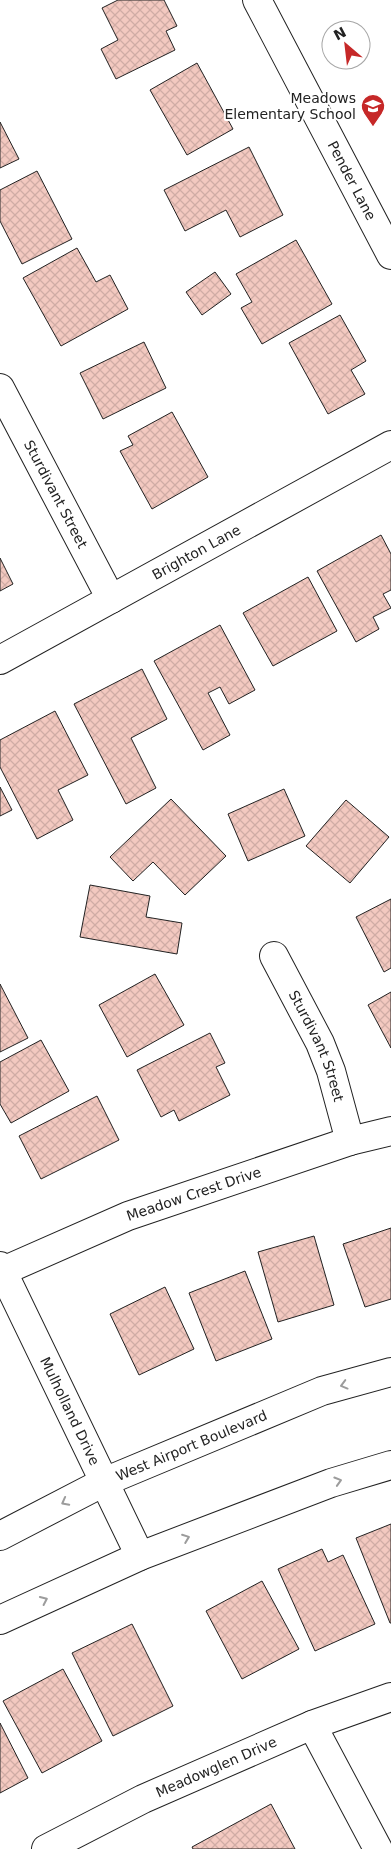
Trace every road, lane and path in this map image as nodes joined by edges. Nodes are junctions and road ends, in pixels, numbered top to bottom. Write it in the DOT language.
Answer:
graph roads {
  1 [pos="256,0"];
  2 [pos="391,255"];
  3 [pos="0,388"];
  4 [pos="391,445"];
  5 [pos="111,599"];
  6 [pos="0,660"];
  7 [pos="274,956"];
  8 [pos="391,1131"];
  9 [pos="350,1141"];
  10 [pos="1,1268"];
  11 [pos="391,1372"];
  12 [pos="391,1465"];
  13 [pos="104,1482"];
  14 [pos="0,1536"];
  15 [pos="140,1556"];
  16 [pos="0,1620"];
  17 [pos="391,1697"];
  18 [pos="312,1725"];
  19 [pos="46,1849"];
  20 [pos="378,1849"];
  1 -- 2 [label="street, Pender Lane"];
  3 -- 5 [label="street, Sturdivant Street"];
  4 -- 5 [label="street, Brighton Lane"];
  5 -- 6 [label="street, Brighton Lane"];
  7 -- 9 [label="street, Sturdivant Street"];
  8 -- 9 [label="street, Meadow Crest Drive"];
  9 -- 10 [label="street, Meadow Crest Drive"];
  10 -- 13 [label="street, Mulholland Drive"];
  11 -- 13 [label="street, West Airport Boulevard, one-way"];
  15 -- 12 [label="street, one-way"];
  13 -- 14 [label="street, West Airport Boulevard, one-way"];
  13 -- 15 [label="street, Mulholland Drive"];
  16 -- 15 [label="street, one-way"];
  17 -- 18 [label="street, Meadowglen Drive"];
  18 -- 19 [label="street, Meadowglen Drive"];
  18 -- 20 [label="street"];
}
